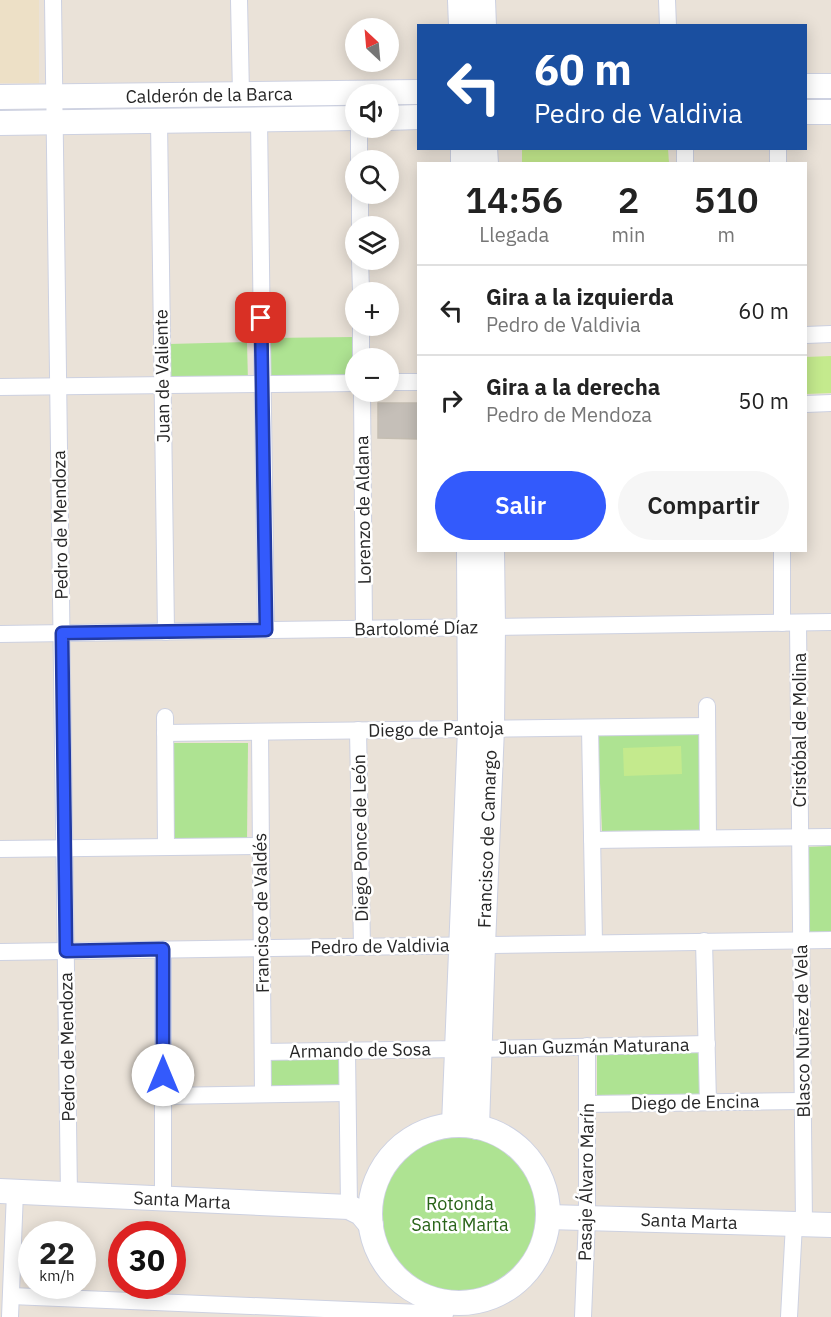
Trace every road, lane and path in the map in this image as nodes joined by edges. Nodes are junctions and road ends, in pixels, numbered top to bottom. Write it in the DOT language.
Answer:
graph roads {
  1 [pos="53,0"];
  2 [pos="239,0"];
  3 [pos="460,0"];
  4 [pos="483,0"];
  5 [pos="667,0"];
  6 [pos="461,24"];
  7 [pos="484,24"];
  8 [pos="668,24"];
  9 [pos="807,86"];
  10 [pos="831,86"];
  11 [pos="417,92"];
  12 [pos="241,94"];
  13 [pos="0,97"];
  14 [pos="55,97"];
  15 [pos="807,112"];
  16 [pos="831,112"];
  17 [pos="417,117"];
  18 [pos="345,118"];
  19 [pos="399,118"];
  20 [pos="259,120"];
  21 [pos="159,121"];
  22 [pos="0,123"];
  23 [pos="55,123"];
  24 [pos="807,334"];
  25 [pos="831,334"];
  26 [pos="399,382"];
  27 [pos="417,382"];
  28 [pos="345,383"];
  29 [pos="262,384"];
  30 [pos="162,385"];
  31 [pos="58,386"];
  32 [pos="0,387"];
  33 [pos="362,402"];
  34 [pos="807,404"];
  35 [pos="831,404"];
  36 [pos="469,552"];
  37 [pos="492,552"];
  38 [pos="782,552"];
  39 [pos="831,622"];
  40 [pos="790,623"];
  41 [pos="481,627"];
  42 [pos="364,629"];
  43 [pos="266,630"];
  44 [pos="166,632"];
  45 [pos="62,633"];
  46 [pos="0,634"];
  47 [pos="707,706"];
  48 [pos="707,726"];
  49 [pos="481,728"];
  50 [pos="590,728"];
  51 [pos="358,730"];
  52 [pos="260,732"];
  53 [pos="800,837"];
  54 [pos="831,837"];
  55 [pos="708,838"];
  56 [pos="592,840"];
  57 [pos="261,846"];
  58 [pos="166,847"];
  59 [pos="0,849"];
  60 [pos="65,849"];
  61 [pos="801,940"];
  62 [pos="831,940"];
  63 [pos="704,941"];
  64 [pos="594,943"];
  65 [pos="472,945"];
  66 [pos="362,946"];
  67 [pos="262,948"];
  68 [pos="163,949"];
  69 [pos="66,951"];
  70 [pos="0,952"];
  71 [pos="707,1044"];
  72 [pos="587,1046"];
  73 [pos="469,1049"];
  74 [pos="347,1050"];
  75 [pos="263,1052"];
  76 [pos="347,1093"];
  77 [pos="263,1094"];
  78 [pos="163,1096"];
  79 [pos="802,1101"];
  80 [pos="708,1102"];
  81 [pos="588,1104"];
  82 [pos="466,1126"];
  83 [pos="8,1192"];
  84 [pos="69,1195"];
  85 [pos="372,1196"];
  86 [pos="163,1199"];
  87 [pos="348,1208"];
  88 [pos="548,1217"];
  89 [pos="587,1218"];
  90 [pos="799,1224"];
  91 [pos="371,1225"];
  92 [pos="831,1225"];
  93 [pos="11,1296"];
  94 [pos="454,1310"];
  95 [pos="233,1311"];
  96 [pos="10,1317"];
  97 [pos="583,1317"];
  98 [pos="789,1317"];
  1 -- 14 [label="street, Pedro de Mendoza"];
  2 -- 12 [label="street"];
  3 -- 6 [label="street"];
  4 -- 7 [label="street"];
  5 -- 8 [label="street"];
  9 -- 10 [label="street"];
  11 -- 12 [label="street, Calderón de la Barca"];
  12 -- 14 [label="street, Calderón de la Barca"];
  13 -- 14 [label="street, Calderón de la Barca"];
  14 -- 23 [label="street, Pedro de Mendoza"];
  15 -- 16 [label="street"];
  17 -- 19 [label="street"];
  18 -- 20 [label="street, Calderón de la Barca"];
  20 -- 21 [label="street, Calderón de la Barca"];
  20 -- 29 [label="street"];
  21 -- 23 [label="street, Calderón de la Barca"];
  21 -- 30 [label="street, Juan de Valiente"];
  22 -- 23 [label="street, Calderón de la Barca"];
  23 -- 31 [label="street, Pedro de Mendoza"];
  24 -- 25 [label="street"];
  26 -- 27 [label="street"];
  28 -- 29 [label="street"];
  29 -- 30 [label="street"];
  29 -- 43 [label="street"];
  30 -- 31 [label="street"];
  30 -- 44 [label="street, Juan de Valiente"];
  31 -- 32 [label="street"];
  31 -- 45 [label="street, Pedro de Mendoza"];
  33 -- 42 [label="street, Lorenzo de Aldana"];
  34 -- 35 [label="street"];
  36 -- 41 [label="street, Francisco de Camargo"];
  37 -- 41 [label="street, Francisco de Camargo"];
  38 -- 40 [label="street, Cristóbal de Molina"];
  39 -- 40 [label="street, Bartolomé Díaz"];
  40 -- 41 [label="street, Bartolomé Díaz"];
  40 -- 53 [label="street, Cristóbal de Molina"];
  41 -- 42 [label="street, Bartolomé Díaz"];
  41 -- 49 [label="street, Francisco de Camargo"];
  42 -- 43 [label="street, Bartolomé Díaz"];
  43 -- 44 [label="street, Bartolomé Díaz"];
  44 -- 45 [label="street, Bartolomé Díaz"];
  45 -- 46 [label="street, Bartolomé Díaz"];
  45 -- 60 [label="street, Pedro de Mendoza"];
  47 -- 48 [label="street"];
  48 -- 50 [label="street, Diego de Pantoja"];
  48 -- 55 [label="street"];
  49 -- 50 [label="street, Diego de Pantoja"];
  49 -- 51 [label="street, Diego de Pantoja"];
  49 -- 65 [label="street, Francisco de Camargo"];
  50 -- 56 [label="street"];
  51 -- 52 [label="street, Diego de Pantoja"];
  51 -- 66 [label="street, Diego Ponce de León"];
  52 -- 57 [label="street, Francisco de Valdés"];
  52 -- 58 [label="street, Diego de Pantoja"];
  53 -- 54 [label="street"];
  53 -- 55 [label="street"];
  53 -- 61 [label="street, Blasco Nuñez de Vela"];
  55 -- 56 [label="street"];
  56 -- 64 [label="street"];
  57 -- 58 [label="street"];
  57 -- 67 [label="street, Francisco de Valdés"];
  58 -- 60 [label="street"];
  59 -- 60 [label="street"];
  60 -- 69 [label="street, Pedro de Mendoza"];
  61 -- 62 [label="street, Pedro de Valdivia"];
  61 -- 63 [label="street, Pedro de Valdivia"];
  61 -- 79 [label="street, Blasco Nuñez de Vela"];
  63 -- 64 [label="street, Pedro de Valdivia"];
  63 -- 71 [label="street"];
  64 -- 65 [label="street, Pedro de Valdivia"];
  65 -- 66 [label="street, Pedro de Valdivia"];
  65 -- 73 [label="street, Francisco de Camargo"];
  66 -- 67 [label="street, Pedro de Valdivia"];
  67 -- 68 [label="street, Pedro de Valdivia"];
  67 -- 75 [label="street, Francisco de Valdés"];
  68 -- 69 [label="street, Pedro de Valdivia"];
  68 -- 78 [label="street"];
  69 -- 70 [label="street, Pedro de Valdivia"];
  69 -- 84 [label="street, Pedro de Mendoza"];
  71 -- 72 [label="street, Juan Guzmán Maturana"];
  71 -- 80 [label="street"];
  72 -- 73 [label="street, Juan Guzmán Maturana"];
  72 -- 81 [label="street, Pasaje Álvaro Marín"];
  73 -- 74 [label="street, Armando de Sosa"];
  73 -- 82 [label="street, Francisco de Camargo"];
  74 -- 75 [label="street, Armando de Sosa"];
  74 -- 76 [label="street"];
  75 -- 77 [label="street, Francisco de Valdés"];
  76 -- 77 [label="street"];
  76 -- 87 [label="street"];
  77 -- 78 [label="street"];
  78 -- 86 [label="street"];
  79 -- 80 [label="street, Diego de Encina"];
  79 -- 90 [label="street, Blasco Nuñez de Vela"];
  80 -- 81 [label="street, Diego de Encina"];
  81 -- 89 [label="street, Pasaje Álvaro Marín"];
  82 -- 85 [label="street"];
  82 -- 88 [label="street"];
  83 -- 84 [label="street, Santa Marta"];
  83 -- 93 [label="street"];
  84 -- 86 [label="street, Santa Marta"];
  85 -- 87 [label="street, Santa Marta"];
  85 -- 91 [label="street"];
  86 -- 87 [label="street, Santa Marta"];
  87 -- 91 [label="street"];
  88 -- 89 [label="street, Santa Marta"];
  88 -- 94 [label="street"];
  89 -- 90 [label="street, Santa Marta"];
  89 -- 97 [label="street, Pasaje Álvaro Marín"];
  90 -- 92 [label="street, Santa Marta"];
  90 -- 98 [label="street, Blasco Nuñez de Vela"];
  91 -- 94 [label="street"];
  93 -- 95 [label="street"];
  93 -- 96 [label="street"];
  94 -- 95 [label="street"];
}
